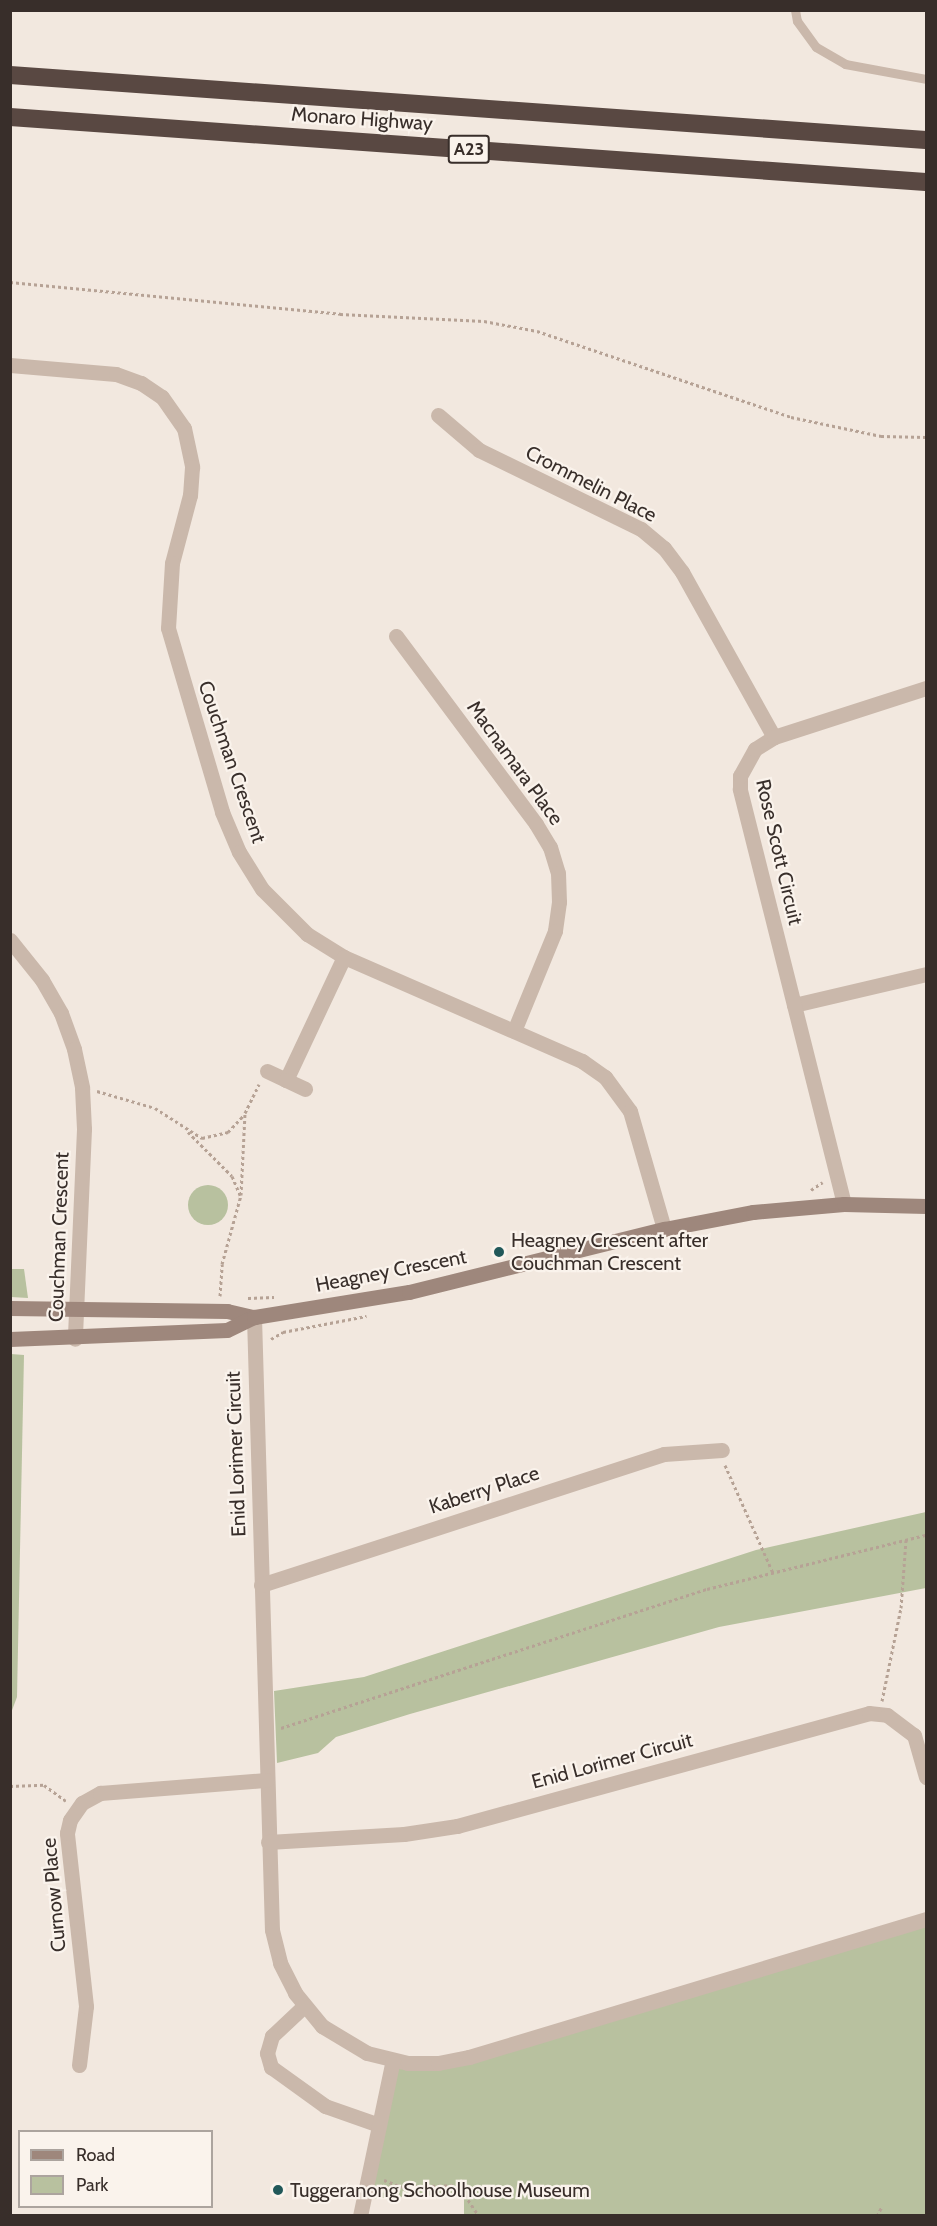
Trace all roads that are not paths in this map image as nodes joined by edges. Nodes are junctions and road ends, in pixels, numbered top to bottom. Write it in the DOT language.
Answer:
graph roads {
  1 [pos="795,10"];
  2 [pos="10,75"];
  3 [pos="927,79"];
  4 [pos="10,117"];
  5 [pos="927,140"];
  6 [pos="927,182"];
  7 [pos="10,365"];
  8 [pos="438,415"];
  9 [pos="396,636"];
  10 [pos="927,688"];
  11 [pos="774,737"];
  12 [pos="10,940"];
  13 [pos="344,957"];
  14 [pos="927,974"];
  15 [pos="794,1005"];
  16 [pos="514,1031"];
  17 [pos="267,1071"];
  18 [pos="286,1080"];
  19 [pos="305,1089"];
  20 [pos="844,1204"];
  21 [pos="927,1206"];
  22 [pos="664,1229"];
  23 [pos="10,1308"];
  24 [pos="77,1309"];
  25 [pos="254,1317"];
  26 [pos="10,1339"];
  27 [pos="75,1339"];
  28 [pos="722,1450"];
  29 [pos="261,1585"];
  30 [pos="927,1777"];
  31 [pos="266,1780"];
  32 [pos="268,1842"];
  33 [pos="927,1918"];
  34 [pos="304,2006"];
  35 [pos="393,2060"];
  36 [pos="79,2065"];
  37 [pos="379,2125"];
  38 [pos="360,2216"];
  1 -- 3 [label="lane"];
  2 -- 5 [label="highway, Monaro Highway / A23"];
  4 -- 6 [label="highway, Monaro Highway / A23"];
  7 -- 13 [label="street, Couchman Crescent"];
  8 -- 11 [label="street, Crommelin Place"];
  9 -- 16 [label="street, Macnamara Place"];
  10 -- 11 [label="street, Rose Scott Circuit"];
  11 -- 15 [label="street, Rose Scott Circuit"];
  12 -- 24 [label="street, Couchman Crescent"];
  13 -- 16 [label="street, Couchman Crescent"];
  13 -- 18 [label="street"];
  14 -- 15 [label="street"];
  15 -- 20 [label="street, Rose Scott Circuit"];
  16 -- 22 [label="street, Couchman Crescent"];
  17 -- 18 [label="street"];
  18 -- 19 [label="street"];
  20 -- 21 [label="street, Heagney Crescent"];
  20 -- 22 [label="street, Heagney Crescent"];
  22 -- 25 [label="street, Heagney Crescent"];
  23 -- 24 [label="street, Heagney Crescent"];
  24 -- 25 [label="street, Heagney Crescent"];
  24 -- 27 [label="street, Couchman Crescent"];
  25 -- 27 [label="street, Heagney Crescent"];
  25 -- 29 [label="street, Enid Lorimer Circuit"];
  26 -- 27 [label="street, Heagney Crescent"];
  28 -- 29 [label="street, Kaberry Place"];
  29 -- 31 [label="street, Enid Lorimer Circuit"];
  30 -- 32 [label="street, Enid Lorimer Circuit"];
  31 -- 32 [label="street, Enid Lorimer Circuit"];
  31 -- 36 [label="street, Curnow Place"];
  32 -- 34 [label="street, Enid Lorimer Circuit"];
  33 -- 35 [label="street, Enid Lorimer Circuit"];
  34 -- 35 [label="street, Enid Lorimer Circuit"];
  34 -- 37 [label="street"];
  35 -- 37 [label="street"];
  37 -- 38 [label="street"];
}
